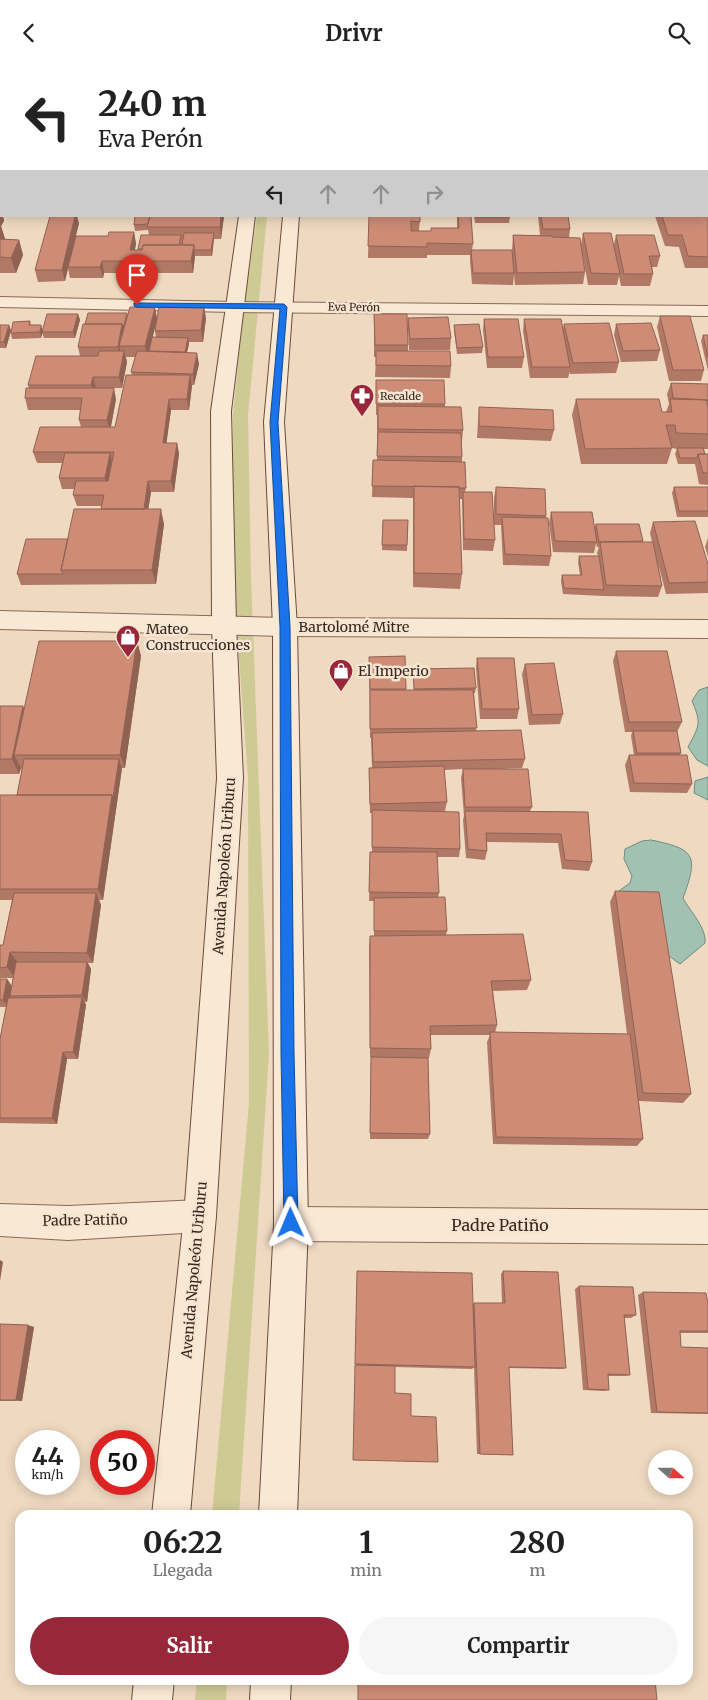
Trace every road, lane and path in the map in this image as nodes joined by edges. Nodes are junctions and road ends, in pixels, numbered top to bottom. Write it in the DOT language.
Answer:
graph roads {
  1 [pos="247,217"];
  2 [pos="291,217"];
  3 [pos="0,301"];
  4 [pos="234,307"];
  5 [pos="284,307"];
  6 [pos="708,311"];
  7 [pos="0,621"];
  8 [pos="224,624"];
  9 [pos="285,627"];
  10 [pos="708,629"];
  11 [pos="200,1216"];
  12 [pos="0,1220"];
  13 [pos="291,1223"];
  14 [pos="708,1227"];
  15 [pos="171,1510"];
  16 [pos="278,1510"];
  17 [pos="154,1685"];
  18 [pos="271,1685"];
  19 [pos="152,1700"];
  20 [pos="270,1700"];
  1 -- 4 [label="main road, Avenida Napoleón Uriburu"];
  2 -- 5 [label="main road"];
  3 -- 4 [label="main road, Eva Perón"];
  4 -- 5 [label="main road, Eva Perón"];
  4 -- 8 [label="main road, Avenida Napoleón Uriburu"];
  5 -- 6 [label="main road, Eva Perón"];
  5 -- 9 [label="main road"];
  7 -- 8 [label="main road, Bartolomé Mitre"];
  8 -- 9 [label="main road, Bartolomé Mitre"];
  8 -- 11 [label="main road, Avenida Napoleón Uriburu"];
  9 -- 10 [label="main road, Bartolomé Mitre"];
  9 -- 13 [label="main road"];
  11 -- 12 [label="main road, Padre Patiño"];
  11 -- 15 [label="main road, Avenida Napoleón Uriburu"];
  13 -- 14 [label="main road, Padre Patiño"];
  13 -- 16 [label="main road"];
  17 -- 19 [label="main road"];
  18 -- 20 [label="main road"];
}
